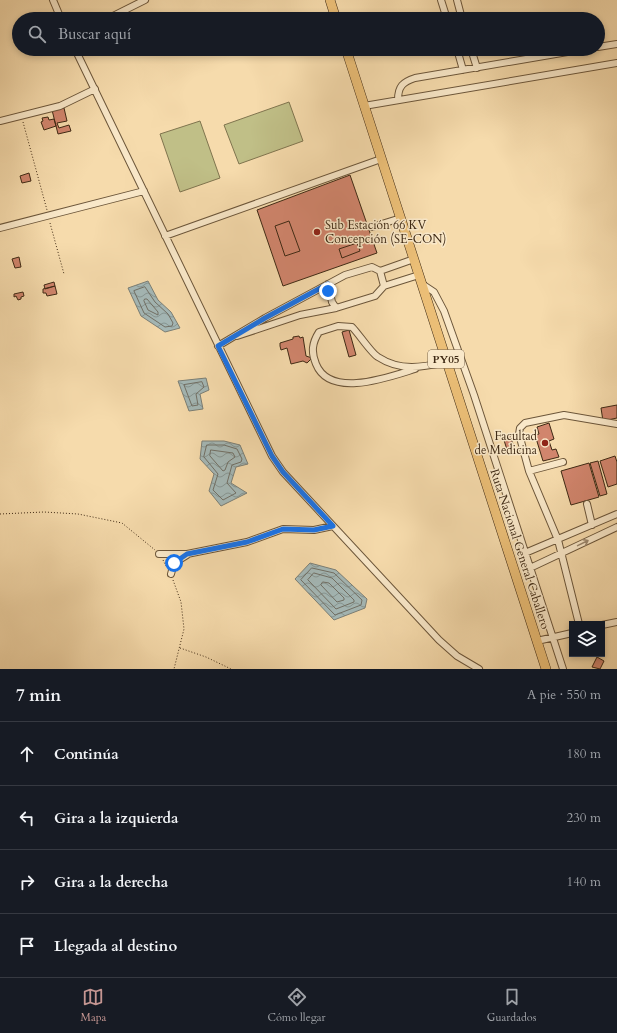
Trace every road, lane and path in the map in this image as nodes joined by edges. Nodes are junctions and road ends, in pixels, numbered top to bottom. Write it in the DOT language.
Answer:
graph roads {
  1 [pos="53,0"];
  2 [pos="145,0"];
  3 [pos="330,0"];
  4 [pos="441,0"];
  5 [pos="457,0"];
  6 [pos="58,12"];
  7 [pos="121,12"];
  8 [pos="334,12"];
  9 [pos="445,12"];
  10 [pos="460,12"];
  11 [pos="617,44"];
  12 [pos="605,46"];
  13 [pos="78,56"];
  14 [pos="348,56"];
  15 [pos="459,56"];
  16 [pos="473,56"];
  17 [pos="545,56"];
  18 [pos="617,63"];
  19 [pos="477,68"];
  20 [pos="463,70"];
  21 [pos="95,89"];
  22 [pos="398,100"];
  23 [pos="364,106"];
  24 [pos="21,116"];
  25 [pos="0,121"];
  26 [pos="381,159"];
  27 [pos="144,191"];
  28 [pos="48,216"];
  29 [pos="401,218"];
  30 [pos="372,227"];
  31 [pos="0,228"];
  32 [pos="165,236"];
  33 [pos="414,259"];
  34 [pos="380,271"];
  35 [pos="64,274"];
  36 [pos="421,280"];
  37 [pos="328,284"];
  38 [pos="384,286"];
  39 [pos="336,308"];
  40 [pos="230,338"];
  41 [pos="218,346"];
  42 [pos="447,362"];
  43 [pos="415,369"];
  44 [pos="617,424"];
  45 [pos="563,462"];
  46 [pos="529,471"];
  47 [pos="587,504"];
  48 [pos="0,514"];
  49 [pos="617,514"];
  50 [pos="592,525"];
  51 [pos="333,526"];
  52 [pos="617,527"];
  53 [pos="558,540"];
  54 [pos="525,553"];
  55 [pos="159,554"];
  56 [pos="187,554"];
  57 [pos="562,554"];
  58 [pos="530,568"];
  59 [pos="171,574"];
  60 [pos="578,621"];
  61 [pos="617,622"];
  62 [pos="605,625"];
  63 [pos="569,634"];
  64 [pos="553,637"];
  65 [pos="537,641"];
  66 [pos="179,648"];
  67 [pos="174,669"];
  68 [pos="231,669"];
  69 [pos="478,669"];
  70 [pos="546,669"];
  71 [pos="563,669"];
  1 -- 6 [label="street"];
  2 -- 7 [label="street"];
  3 -- 8 [label="highway"];
  4 -- 9 [label="street"];
  5 -- 10 [label="street"];
  11 -- 12 [label="street"];
  13 -- 21 [label="street"];
  14 -- 23 [label="highway, Ruta Nacional General Caballero / PY05"];
  15 -- 20 [label="street"];
  16 -- 19 [label="street"];
  17 -- 19 [label="street"];
  18 -- 22 [label="street"];
  19 -- 20 [label="street"];
  20 -- 22 [label="street"];
  21 -- 24 [label="street"];
  21 -- 27 [label="street"];
  22 -- 23 [label="street"];
  23 -- 26 [label="highway, Ruta Nacional General Caballero / PY05"];
  24 -- 25 [label="street"];
  24 -- 28 [label="path"];
  26 -- 29 [label="highway, Ruta Nacional General Caballero / PY05"];
  26 -- 32 [label="street"];
  27 -- 28 [label="street"];
  27 -- 32 [label="street"];
  28 -- 31 [label="street"];
  28 -- 35 [label="path"];
  29 -- 30 [label="street"];
  29 -- 33 [label="highway, Ruta Nacional General Caballero / PY05"];
  32 -- 41 [label="street"];
  33 -- 34 [label="street"];
  33 -- 36 [label="highway, Ruta Nacional General Caballero / PY05"];
  34 -- 37 [label="street"];
  34 -- 38 [label="street"];
  36 -- 38 [label="street"];
  36 -- 42 [label="highway, Ruta Nacional General Caballero / PY05"];
  36 -- 54 [label="street"];
  37 -- 39 [label="street"];
  37 -- 40 [label="street"];
  38 -- 39 [label="street"];
  39 -- 40 [label="street"];
  40 -- 41 [label="street"];
  41 -- 51 [label="street"];
  42 -- 43 [label="street"];
  42 -- 65 [label="highway, Ruta Nacional General Caballero / PY05"];
  43 -- 43 [label="street"];
  44 -- 46 [label="street"];
  45 -- 46 [label="street"];
  46 -- 53 [label="street"];
  47 -- 50 [label="street"];
  48 -- 55 [label="path"];
  49 -- 50 [label="street"];
  50 -- 53 [label="street"];
  51 -- 56 [label="street"];
  51 -- 69 [label="street"];
  57 -- 52 [label="street, one-way"];
  53 -- 54 [label="street"];
  53 -- 57 [label="street"];
  54 -- 58 [label="street"];
  55 -- 56 [label="street"];
  55 -- 59 [label="path"];
  56 -- 59 [label="street"];
  57 -- 58 [label="street"];
  57 -- 60 [label="street"];
  58 -- 64 [label="street"];
  59 -- 66 [label="path"];
  61 -- 62 [label="street"];
  63 -- 64 [label="street"];
  64 -- 65 [label="street"];
  64 -- 71 [label="street"];
  65 -- 70 [label="highway, Ruta Nacional General Caballero / PY05"];
  66 -- 67 [label="path"];
  66 -- 68 [label="path"];
}
